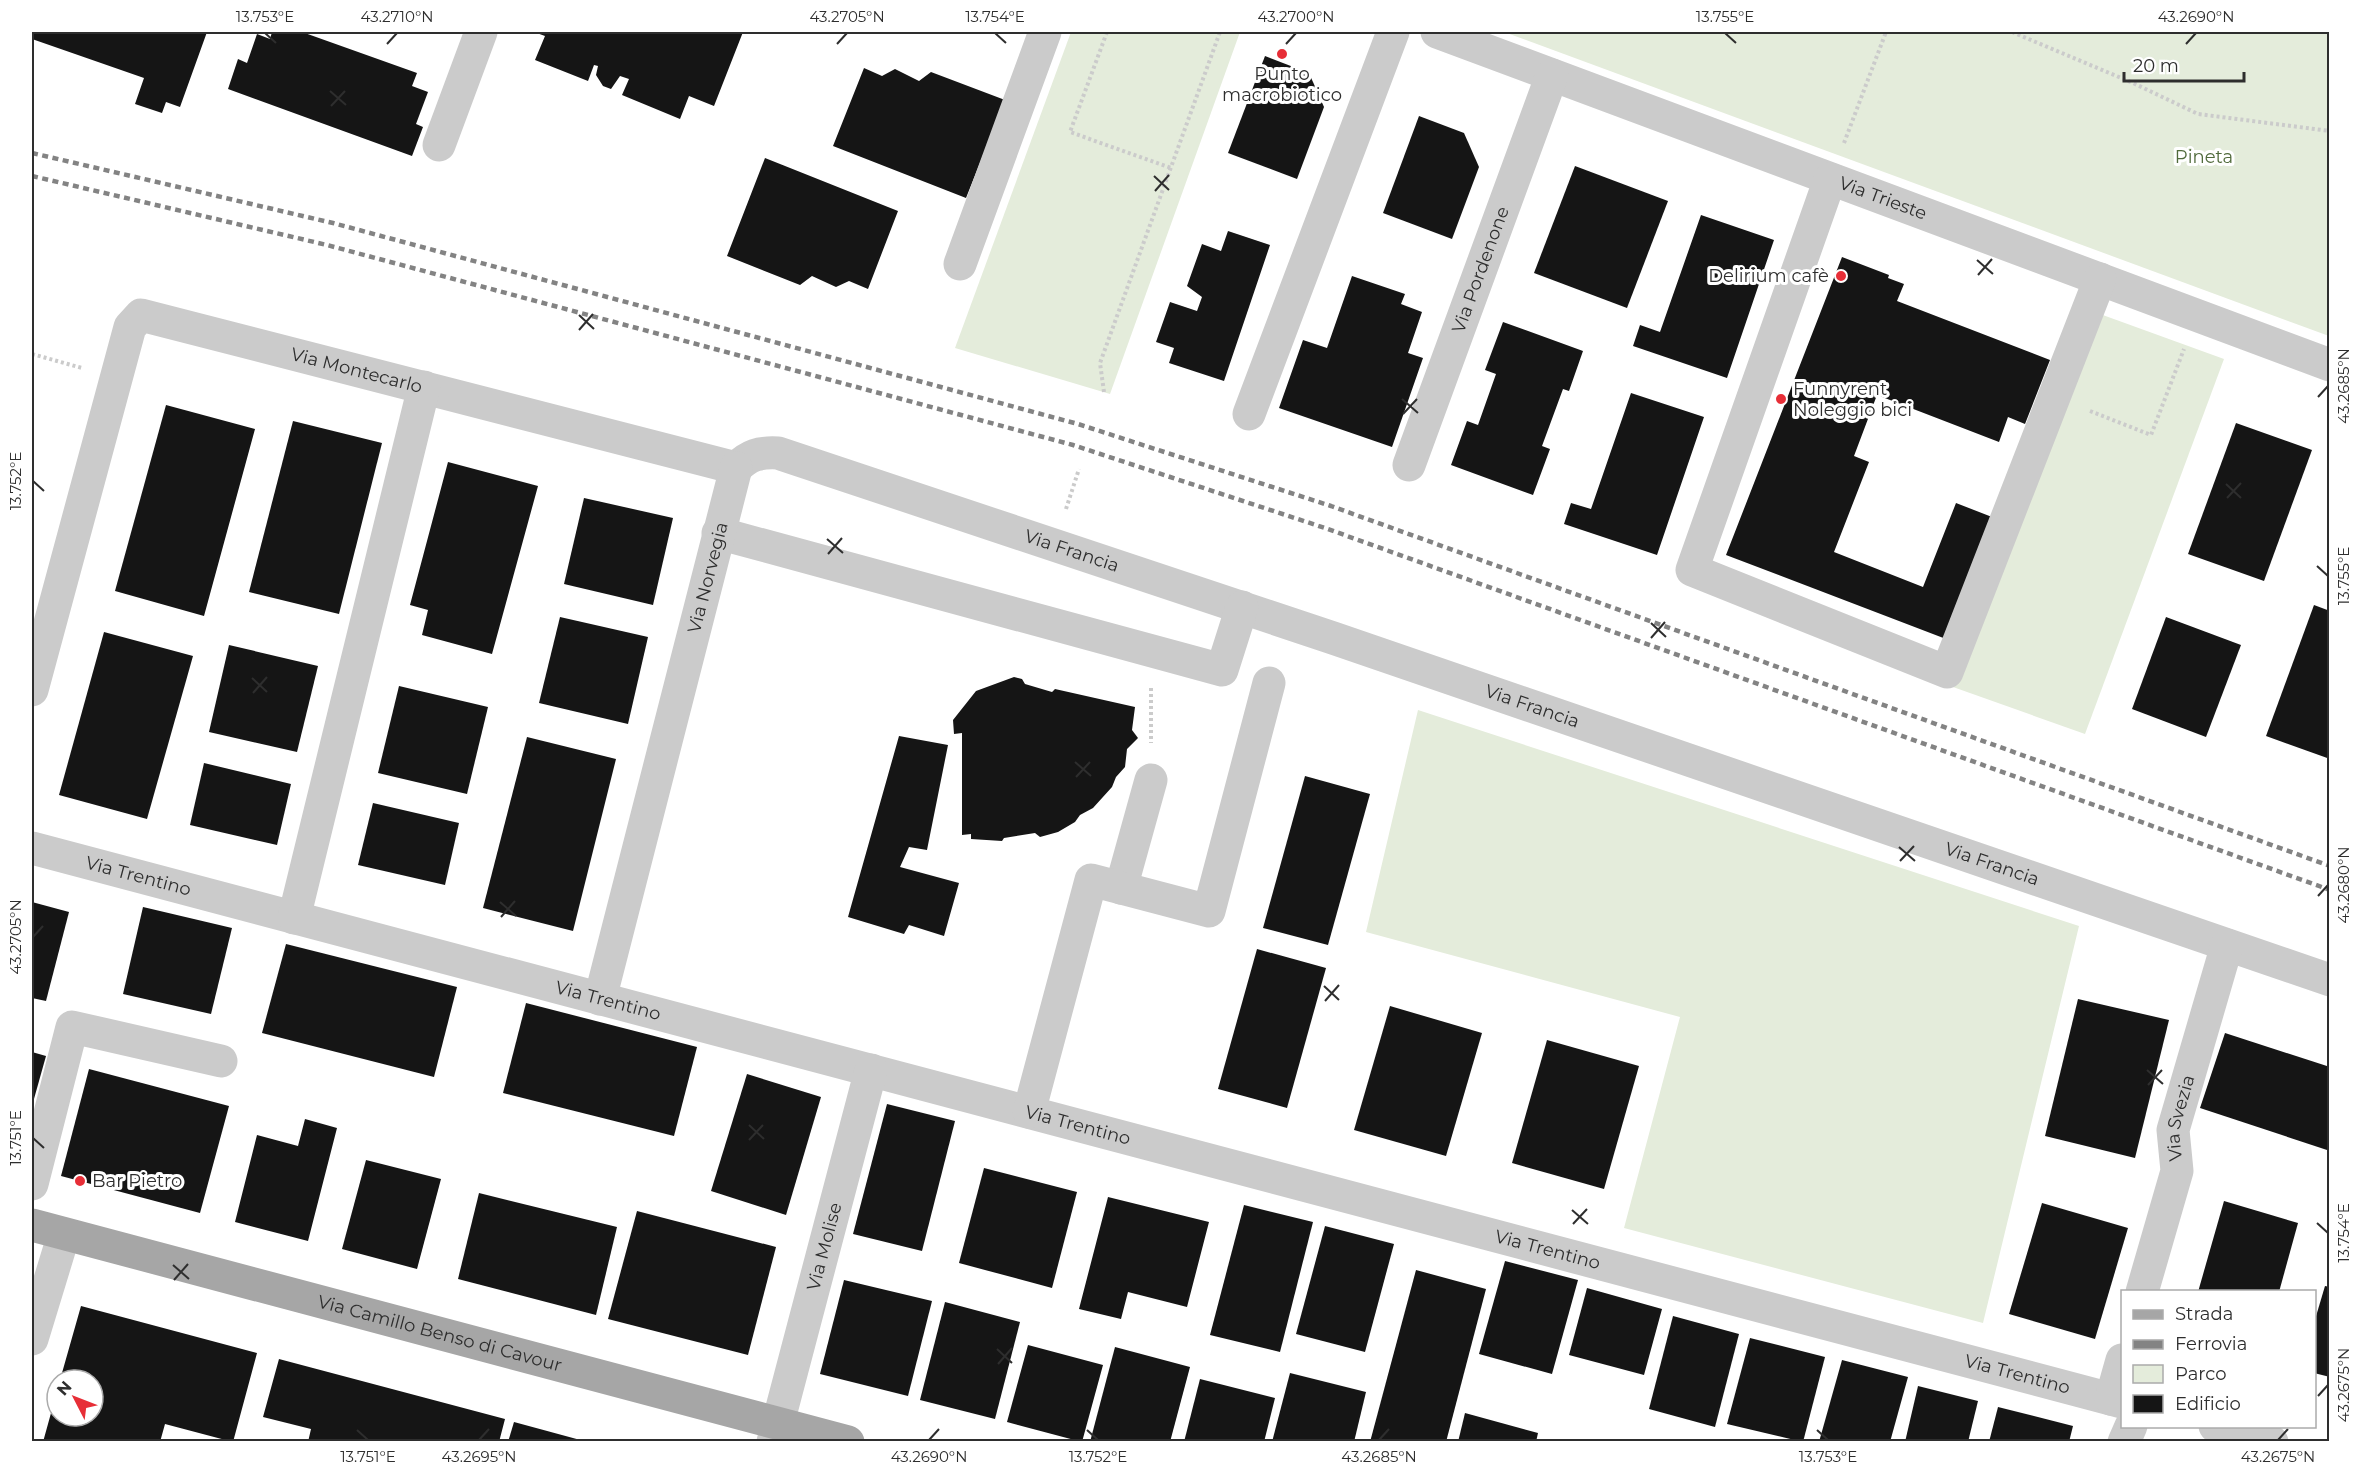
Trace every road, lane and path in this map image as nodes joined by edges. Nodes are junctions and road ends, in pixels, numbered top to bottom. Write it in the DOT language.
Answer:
graph roads {
  1 [pos="481,32"];
  2 [pos="1045,32"];
  3 [pos="1107,32"];
  4 [pos="1220,32"];
  5 [pos="1393,32"];
  6 [pos="1437,32"];
  7 [pos="1886,32"];
  8 [pos="2012,32"];
  9 [pos="1552,75"];
  10 [pos="2330,131"];
  11 [pos="1843,144"];
  12 [pos="439,145"];
  13 [pos="1171,168"];
  14 [pos="1830,179"];
  15 [pos="960,264"];
  16 [pos="2100,279"];
  17 [pos="2185,345"];
  18 [pos="32,354"];
  19 [pos="2330,365"];
  20 [pos="117,378"];
  21 [pos="424,387"];
  22 [pos="1104,392"];
  23 [pos="2094,400"];
  24 [pos="1249,414"];
  25 [pos="1409,465"];
  26 [pos="735,468"];
  27 [pos="1078,469"];
  28 [pos="718,533"];
  29 [pos="1054,544"];
  30 [pos="1242,607"];
  31 [pos="1151,651"];
  32 [pos="1269,683"];
  33 [pos="32,690"];
  34 [pos="1151,780"];
  35 [pos="32,848"];
  36 [pos="1121,888"];
  37 [pos="294,918"];
  38 [pos="2227,945"];
  39 [pos="2330,980"];
  40 [pos="600,999"];
  41 [pos="221,1061"];
  42 [pos="871,1070"];
  43 [pos="1029,1112"];
  44 [pos="32,1184"];
  45 [pos="32,1226"];
  46 [pos="64,1234"];
  47 [pos="2143,1290"];
  48 [pos="32,1339"];
  49 [pos="2121,1368"];
  50 [pos="2117,1401"];
  51 [pos="2130,1428"];
  52 [pos="2222,1428"];
  53 [pos="776,1432"];
  54 [pos="848,1442"];
  55 [pos="2124,1442"];
  56 [pos="2272,1442"];
  1 -- 12 [label="street"];
  2 -- 15 [label="street"];
  3 -- 13 [label="path"];
  4 -- 13 [label="path"];
  5 -- 24 [label="street"];
  6 -- 9 [label="street, Via Trieste"];
  7 -- 11 [label="path"];
  8 -- 10 [label="path"];
  9 -- 14 [label="street, Via Trieste"];
  9 -- 25 [label="street, Via Pordenone"];
  13 -- 22 [label="path"];
  14 -- 16 [label="street, Via Trieste"];
  14 -- 16 [label="street"];
  16 -- 19 [label="street, Via Trieste"];
  17 -- 23 [label="path"];
  18 -- 20 [label="path"];
  20 -- 21 [label="street, Via Montecarlo"];
  20 -- 33 [label="street, Via Montecarlo"];
  21 -- 26 [label="street"];
  21 -- 37 [label="street, Via Montecarlo"];
  26 -- 28 [label="street, Via Norvegia"];
  26 -- 29 [label="street, Via Francia"];
  27 -- 29 [label="path"];
  28 -- 31 [label="street"];
  28 -- 40 [label="street, Via Norvegia"];
  29 -- 30 [label="street, Via Francia"];
  30 -- 31 [label="street"];
  30 -- 38 [label="street, Via Francia"];
  31 -- 34 [label="path"];
  32 -- 36 [label="street"];
  34 -- 36 [label="street"];
  35 -- 37 [label="street, Via Trentino"];
  36 -- 43 [label="street"];
  37 -- 40 [label="street, Via Trentino"];
  38 -- 39 [label="street, Via Francia"];
  38 -- 47 [label="street, Via Svezia"];
  40 -- 42 [label="street, Via Trentino"];
  41 -- 44 [label="street"];
  42 -- 43 [label="street, Via Trentino"];
  42 -- 53 [label="street, Via Molise"];
  43 -- 50 [label="street, Via Trentino"];
  45 -- 46 [label="main road, Via Camillo Benso di Cavour"];
  46 -- 48 [label="street"];
  46 -- 53 [label="main road, Via Camillo Benso di Cavour"];
  49 -- 50 [label="street"];
  51 -- 55 [label="street"];
  52 -- 56 [label="street"];
  53 -- 54 [label="main road, Via Camillo Benso di Cavour"];
}
